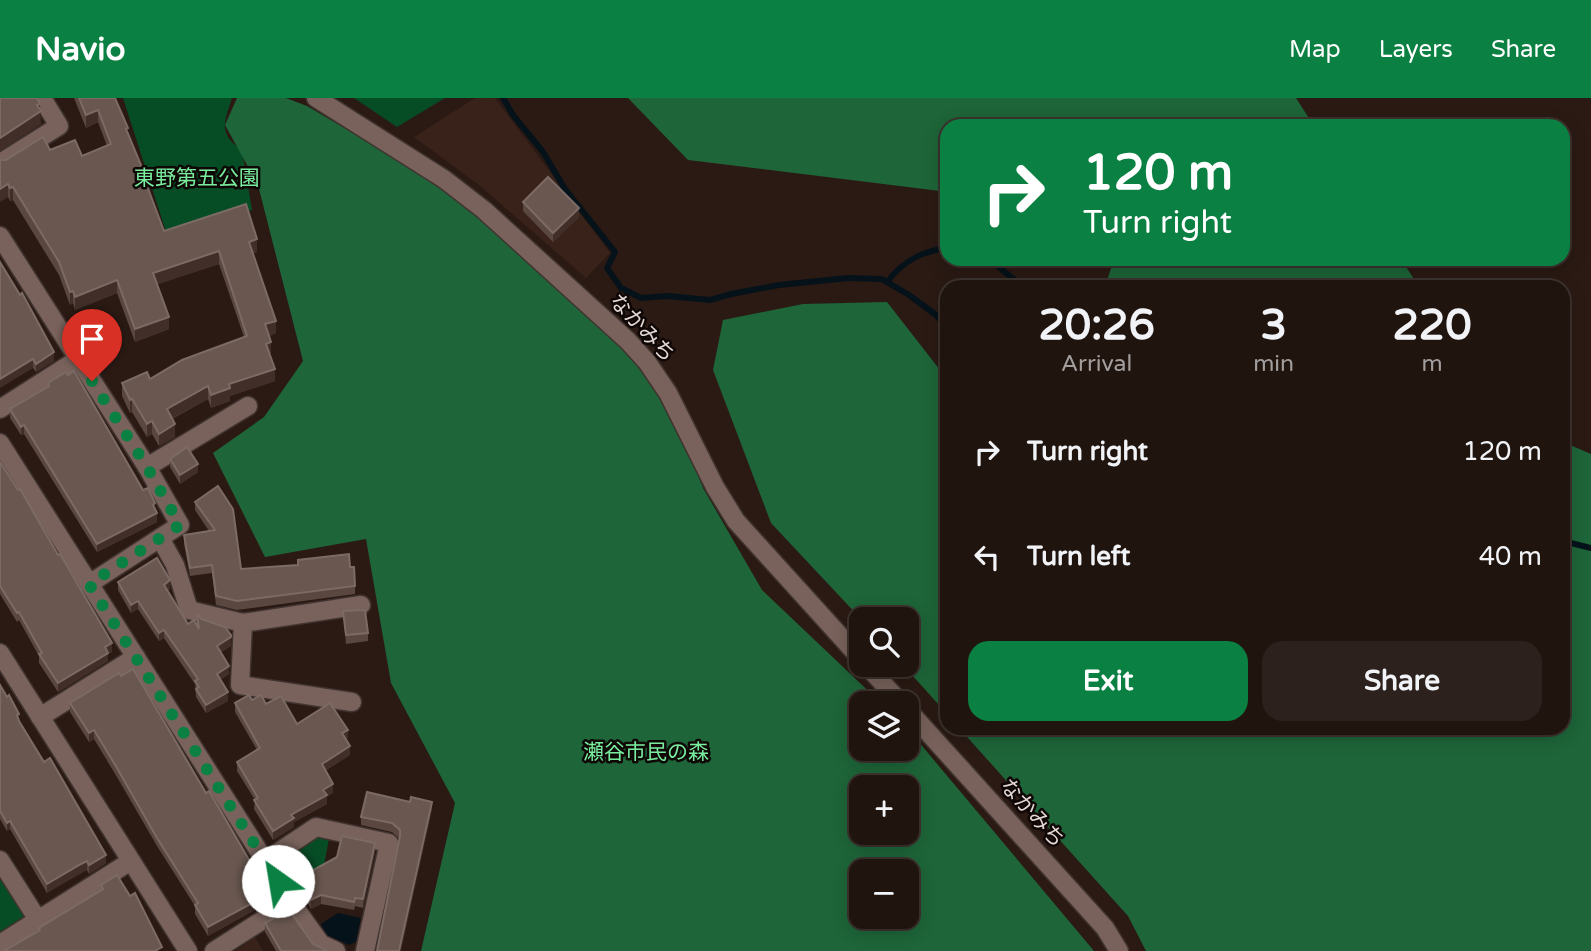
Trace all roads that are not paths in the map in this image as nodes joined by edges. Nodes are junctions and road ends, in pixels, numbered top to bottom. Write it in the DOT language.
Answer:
graph roads {
  1 [pos="42,98"];
  2 [pos="316,98"];
  3 [pos="0,163"];
  4 [pos="0,236"];
  5 [pos="78,359"];
  6 [pos="248,406"];
  7 [pos="0,409"];
  8 [pos="0,443"];
  9 [pos="147,467"];
  10 [pos="160,538"];
  11 [pos="89,584"];
  12 [pos="361,605"];
  13 [pos="243,623"];
  14 [pos="849,646"];
  15 [pos="0,653"];
  16 [pos="136,657"];
  17 [pos="877,677"];
  18 [pos="890,691"];
  19 [pos="352,702"];
  20 [pos="40,717"];
  21 [pos="919,722"];
  22 [pos="0,860"];
  23 [pos="265,861"];
  24 [pos="131,862"];
  25 [pos="291,902"];
  26 [pos="38,920"];
  27 [pos="0,944"];
  28 [pos="188,951"];
  29 [pos="214,951"];
  30 [pos="336,951"];
  31 [pos="365,951"];
  32 [pos="1119,951"];
  1 -- 3 [label="street"];
  2 -- 14 [label="street, なかみち"];
  4 -- 5 [label="street"];
  5 -- 7 [label="street"];
  5 -- 9 [label="street"];
  6 -- 9 [label="street"];
  8 -- 11 [label="street"];
  9 -- 10 [label="street"];
  10 -- 11 [label="street"];
  10 -- 13 [label="street"];
  11 -- 16 [label="street"];
  12 -- 13 [label="street"];
  13 -- 19 [label="street"];
  15 -- 20 [label="street"];
  16 -- 20 [label="street"];
  16 -- 23 [label="street"];
  17 -- 18 [label="street"];
  20 -- 24 [label="street"];
  21 -- 32 [label="street, なかみち"];
  22 -- 26 [label="street"];
  23 -- 25 [label="street"];
  23 -- 31 [label="street"];
  24 -- 26 [label="street"];
  24 -- 28 [label="street"];
  25 -- 29 [label="street"];
  25 -- 30 [label="street"];
  26 -- 27 [label="street"];
}
